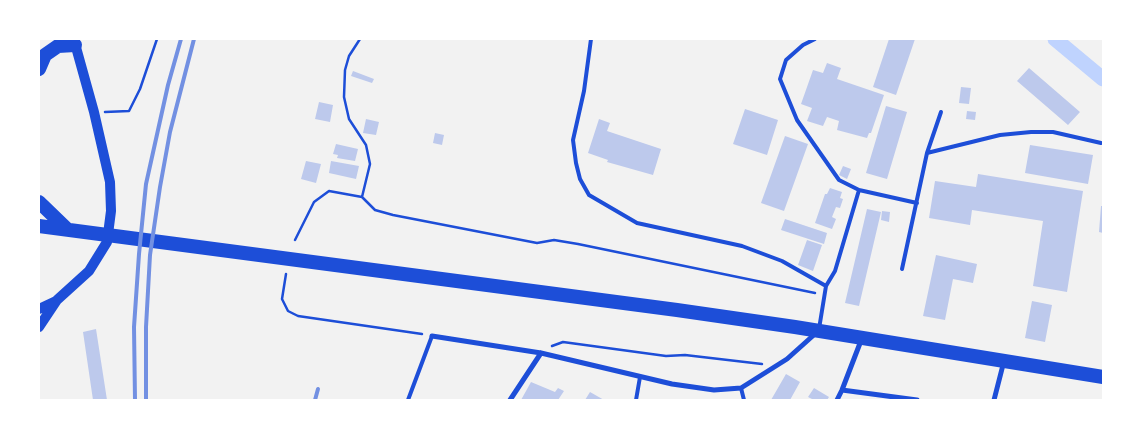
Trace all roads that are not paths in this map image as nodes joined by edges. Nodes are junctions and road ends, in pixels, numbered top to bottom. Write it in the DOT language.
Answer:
graph roads {
  1 [pos="590,39"];
  2 [pos="815,39"];
  3 [pos="74,42"];
  4 [pos="39,69"];
  5 [pos="941,112"];
  6 [pos="1101,144"];
  7 [pos="927,153"];
  8 [pos="858,190"];
  9 [pos="39,202"];
  10 [pos="917,203"];
  11 [pos="39,226"];
  12 [pos="69,230"];
  13 [pos="902,269"];
  14 [pos="826,286"];
  15 [pos="57,300"];
  16 [pos="39,309"];
  17 [pos="39,327"];
  18 [pos="818,332"];
  19 [pos="432,336"];
  20 [pos="862,338"];
  21 [pos="541,353"];
  22 [pos="1005,361"];
  23 [pos="640,377"];
  24 [pos="1103,377"];
  25 [pos="741,388"];
  26 [pos="842,390"];
  27 [pos="408,400"];
  28 [pos="510,400"];
  29 [pos="636,400"];
  30 [pos="744,400"];
  31 [pos="837,400"];
  32 [pos="917,400"];
  33 [pos="994,400"];
  1 -- 14 [label="lane"];
  2 -- 8 [label="lane"];
  3 -- 4 [label="highway"];
  3 -- 15 [label="main road"];
  5 -- 7 [label="lane"];
  6 -- 7 [label="lane"];
  7 -- 10 [label="lane"];
  8 -- 10 [label="lane"];
  8 -- 14 [label="lane"];
  9 -- 12 [label="highway"];
  10 -- 13 [label="lane"];
  11 -- 12 [label="highway"];
  12 -- 18 [label="highway"];
  14 -- 18 [label="lane"];
  15 -- 16 [label="main road"];
  15 -- 17 [label="main road"];
  18 -- 20 [label="highway"];
  18 -- 25 [label="street"];
  19 -- 21 [label="street"];
  19 -- 27 [label="lane"];
  20 -- 22 [label="highway"];
  20 -- 26 [label="street"];
  21 -- 23 [label="street"];
  21 -- 28 [label="street"];
  22 -- 24 [label="highway"];
  22 -- 33 [label="street"];
  23 -- 25 [label="street"];
  23 -- 29 [label="lane"];
  25 -- 30 [label="lane"];
  26 -- 31 [label="street"];
  26 -- 32 [label="street"];
}
